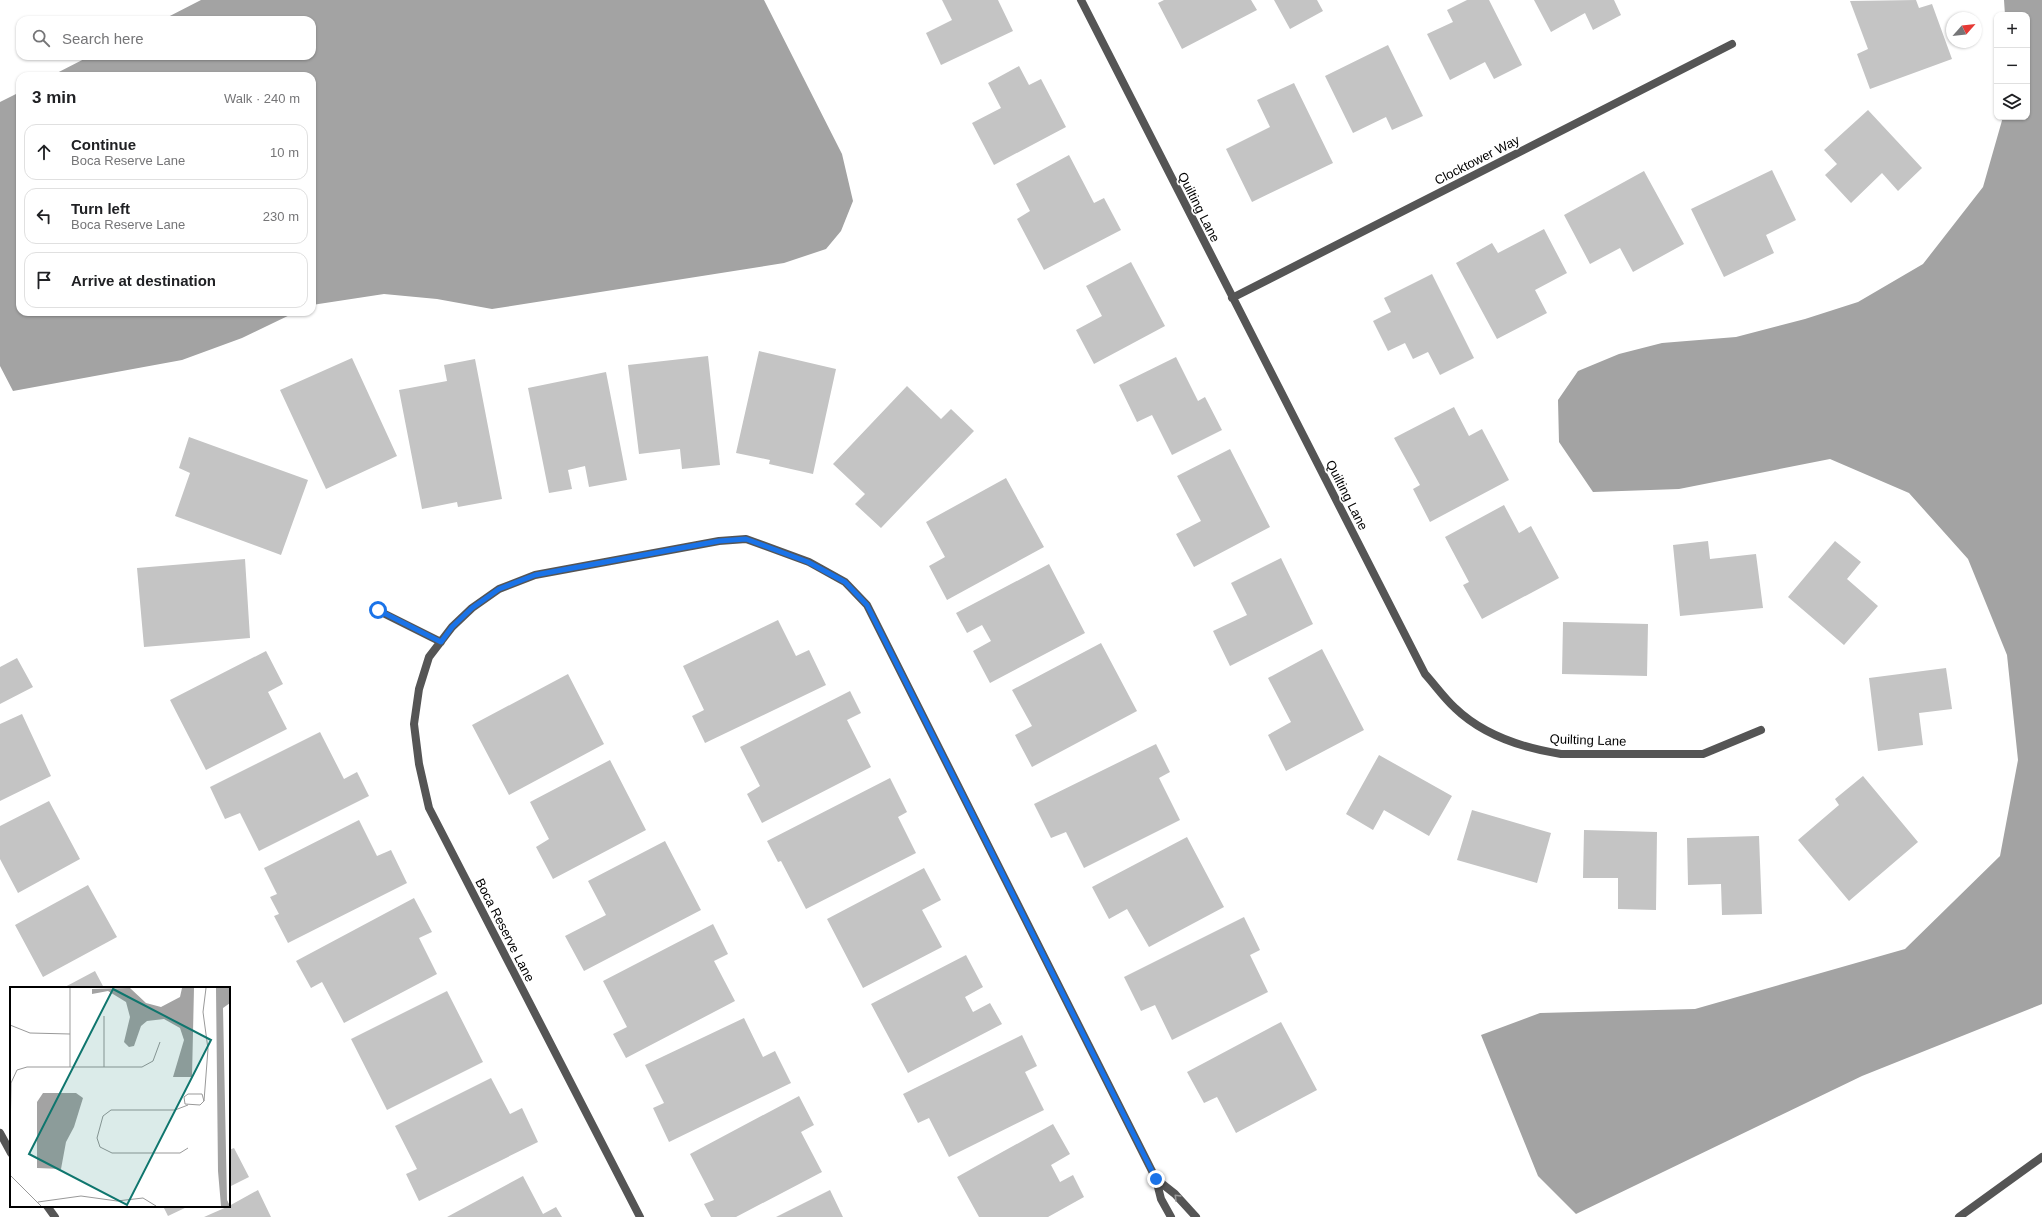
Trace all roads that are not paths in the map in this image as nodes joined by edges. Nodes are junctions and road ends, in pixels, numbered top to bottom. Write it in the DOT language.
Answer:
graph roads {
  1 [pos="1081,0"];
  2 [pos="1732,44"];
  3 [pos="1232,298"];
  4 [pos="378,610"];
  5 [pos="441,642"];
  6 [pos="1761,730"];
  7 [pos="0,1133"];
  8 [pos="10,1150"];
  9 [pos="2042,1157"];
  10 [pos="1156,1179"];
  11 [pos="48,1207"];
  12 [pos="55,1217"];
  13 [pos="640,1217"];
  14 [pos="1171,1217"];
  15 [pos="1196,1217"];
  16 [pos="1959,1217"];
  1 -- 3 [label="street, Quilting Lane"];
  2 -- 3 [label="street, Clocktower Way"];
  3 -- 6 [label="street, Quilting Lane"];
  4 -- 5 [label="street"];
  5 -- 10 [label="street, Boca Reserve Lane"];
  5 -- 13 [label="street, Boca Reserve Lane"];
  7 -- 8 [label="street"];
  9 -- 16 [label="street"];
  10 -- 14 [label="street, Boca Reserve Lane"];
  15 -- 10 [label="street, Boca Reserve Lane, one-way"];
  11 -- 12 [label="street"];
}
